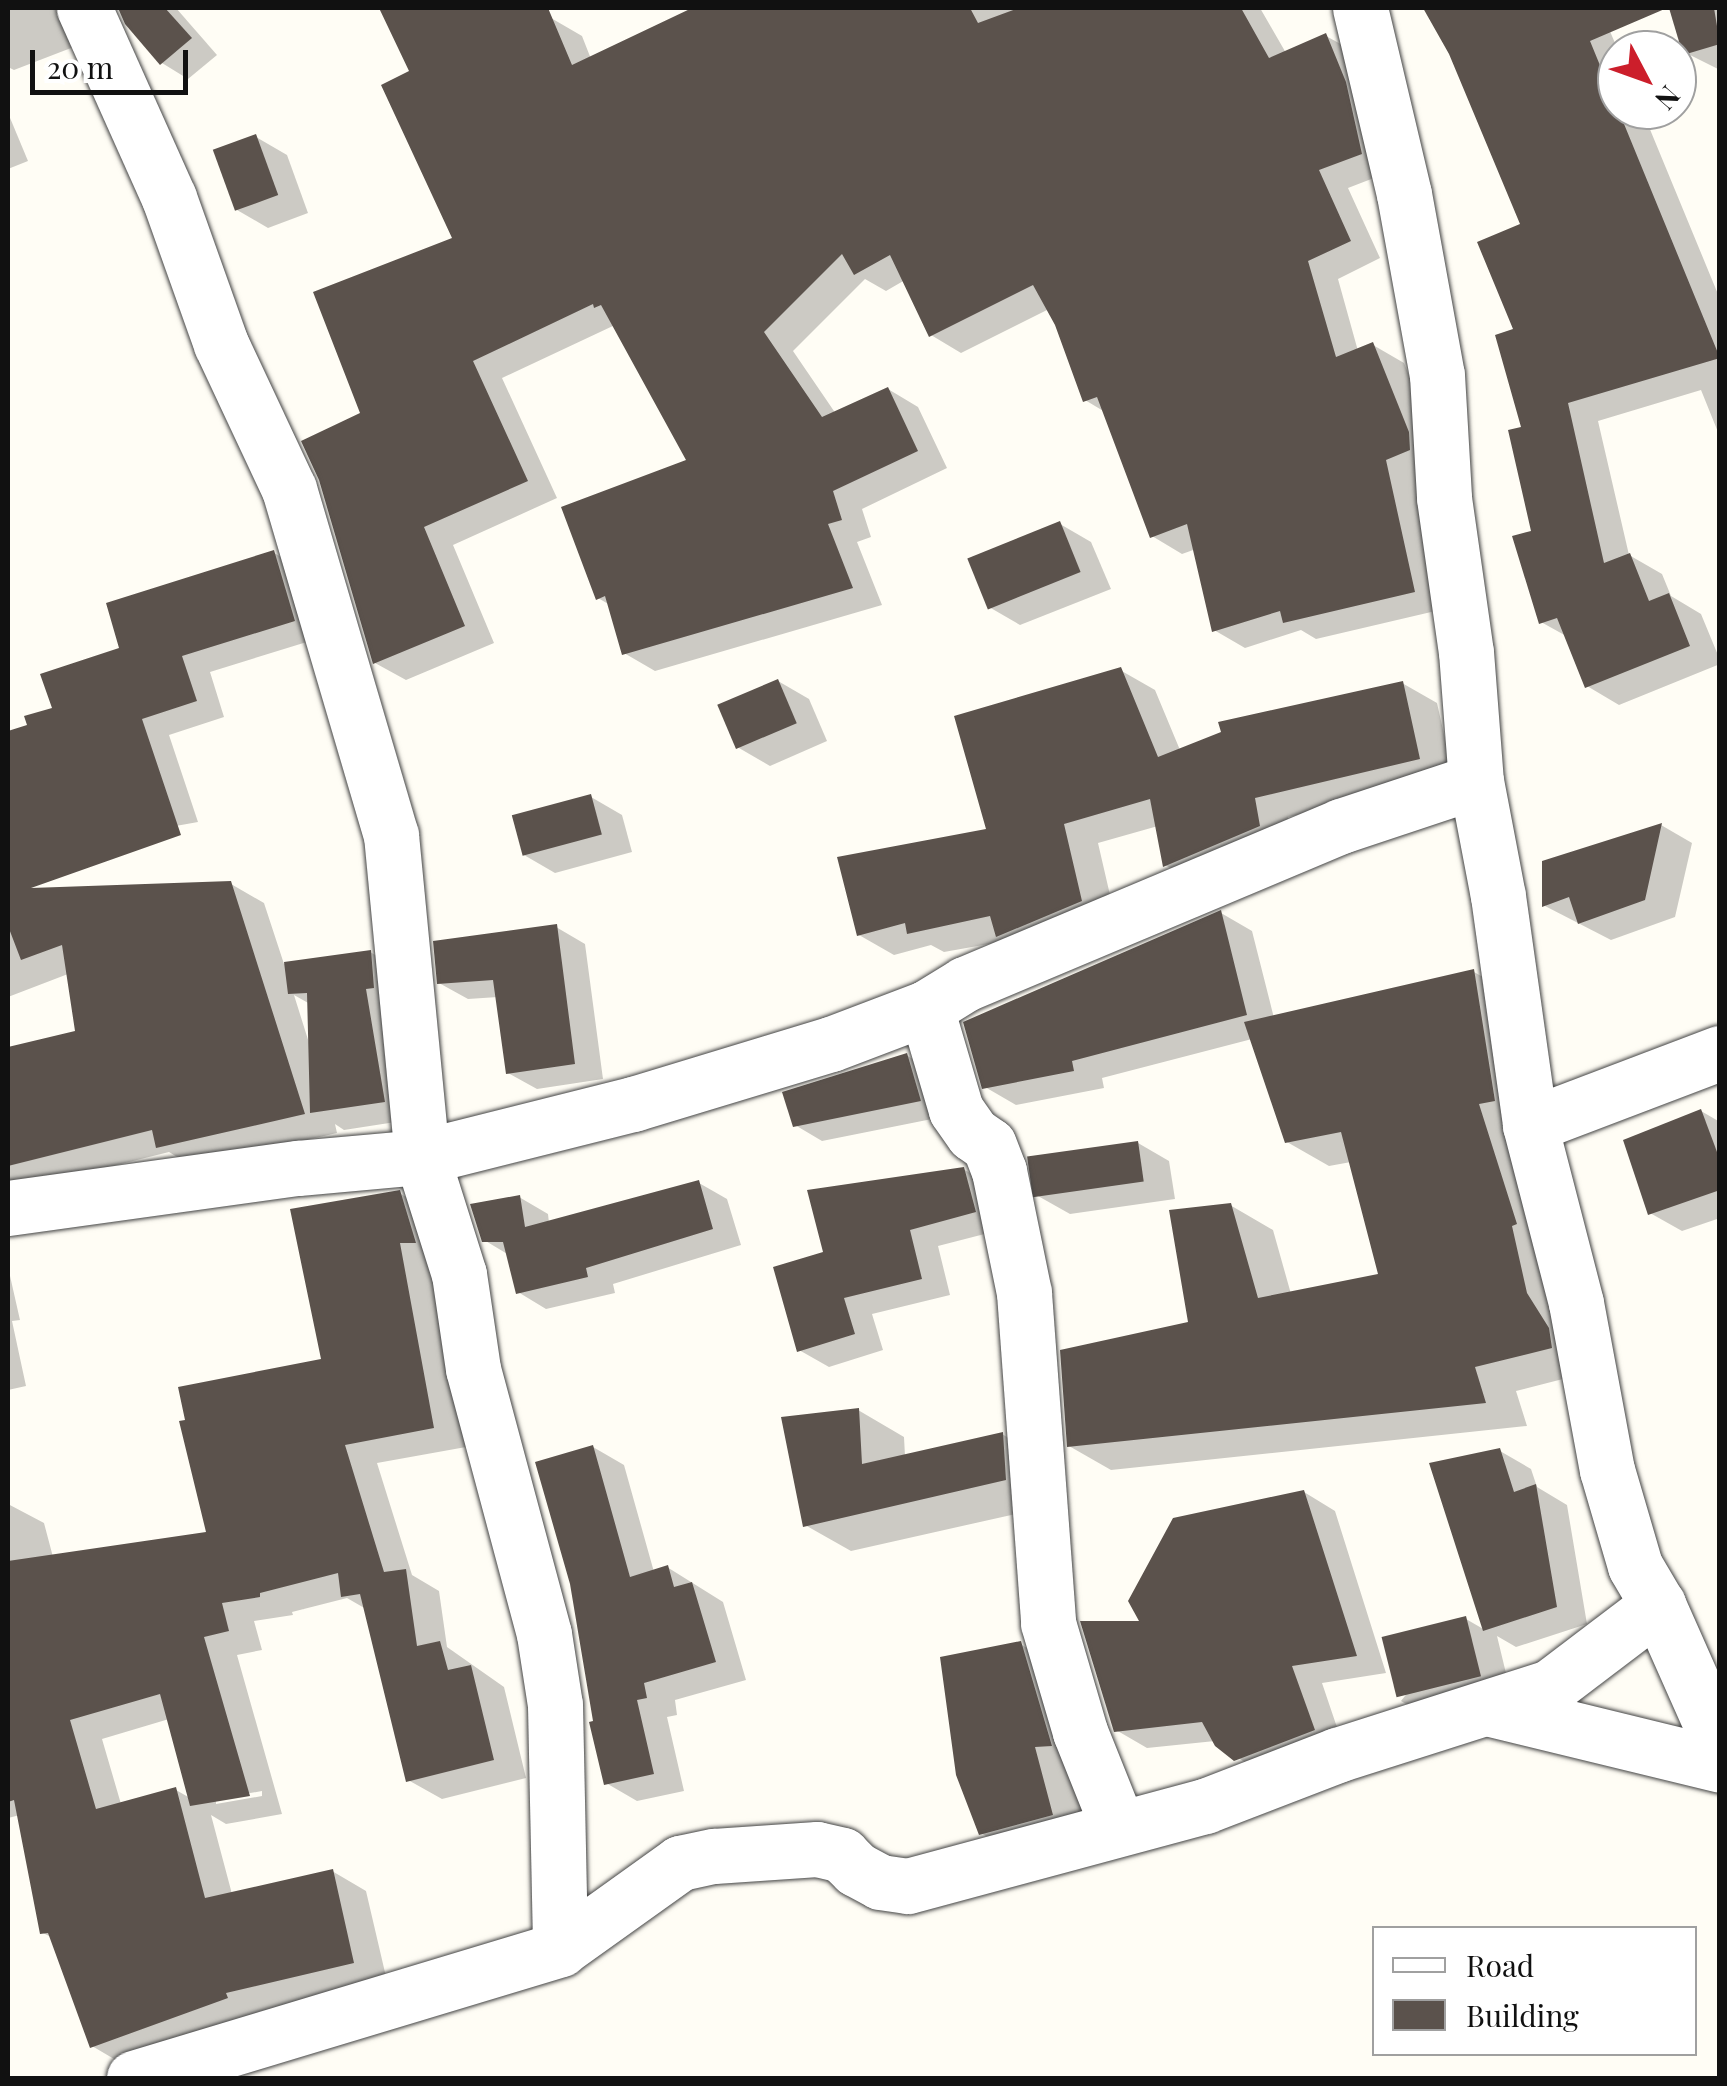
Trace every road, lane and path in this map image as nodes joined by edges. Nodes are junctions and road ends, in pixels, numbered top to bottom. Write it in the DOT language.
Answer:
graph roads {
  1 [pos="84,8"];
  2 [pos="1360,8"];
  3 [pos="1476,781"];
  4 [pos="926,1008"];
  5 [pos="1720,1053"];
  6 [pos="1530,1125"];
  7 [pos="422,1157"];
  8 [pos="8,1208"];
  9 [pos="1658,1605"];
  10 [pos="1491,1709"];
  11 [pos="1720,1746"];
  12 [pos="1720,1765"];
  13 [pos="1118,1826"];
  14 [pos="560,1949"];
  15 [pos="134,2078"];
  1 -- 7 [label="street"];
  2 -- 3 [label="street"];
  3 -- 4 [label="street"];
  3 -- 6 [label="street"];
  4 -- 7 [label="street"];
  4 -- 13 [label="street"];
  5 -- 6 [label="street"];
  6 -- 9 [label="street"];
  7 -- 8 [label="street"];
  7 -- 14 [label="street"];
  9 -- 10 [label="street"];
  9 -- 11 [label="street"];
  10 -- 12 [label="street"];
  10 -- 13 [label="street"];
  13 -- 14 [label="street"];
  14 -- 15 [label="street"];
}
